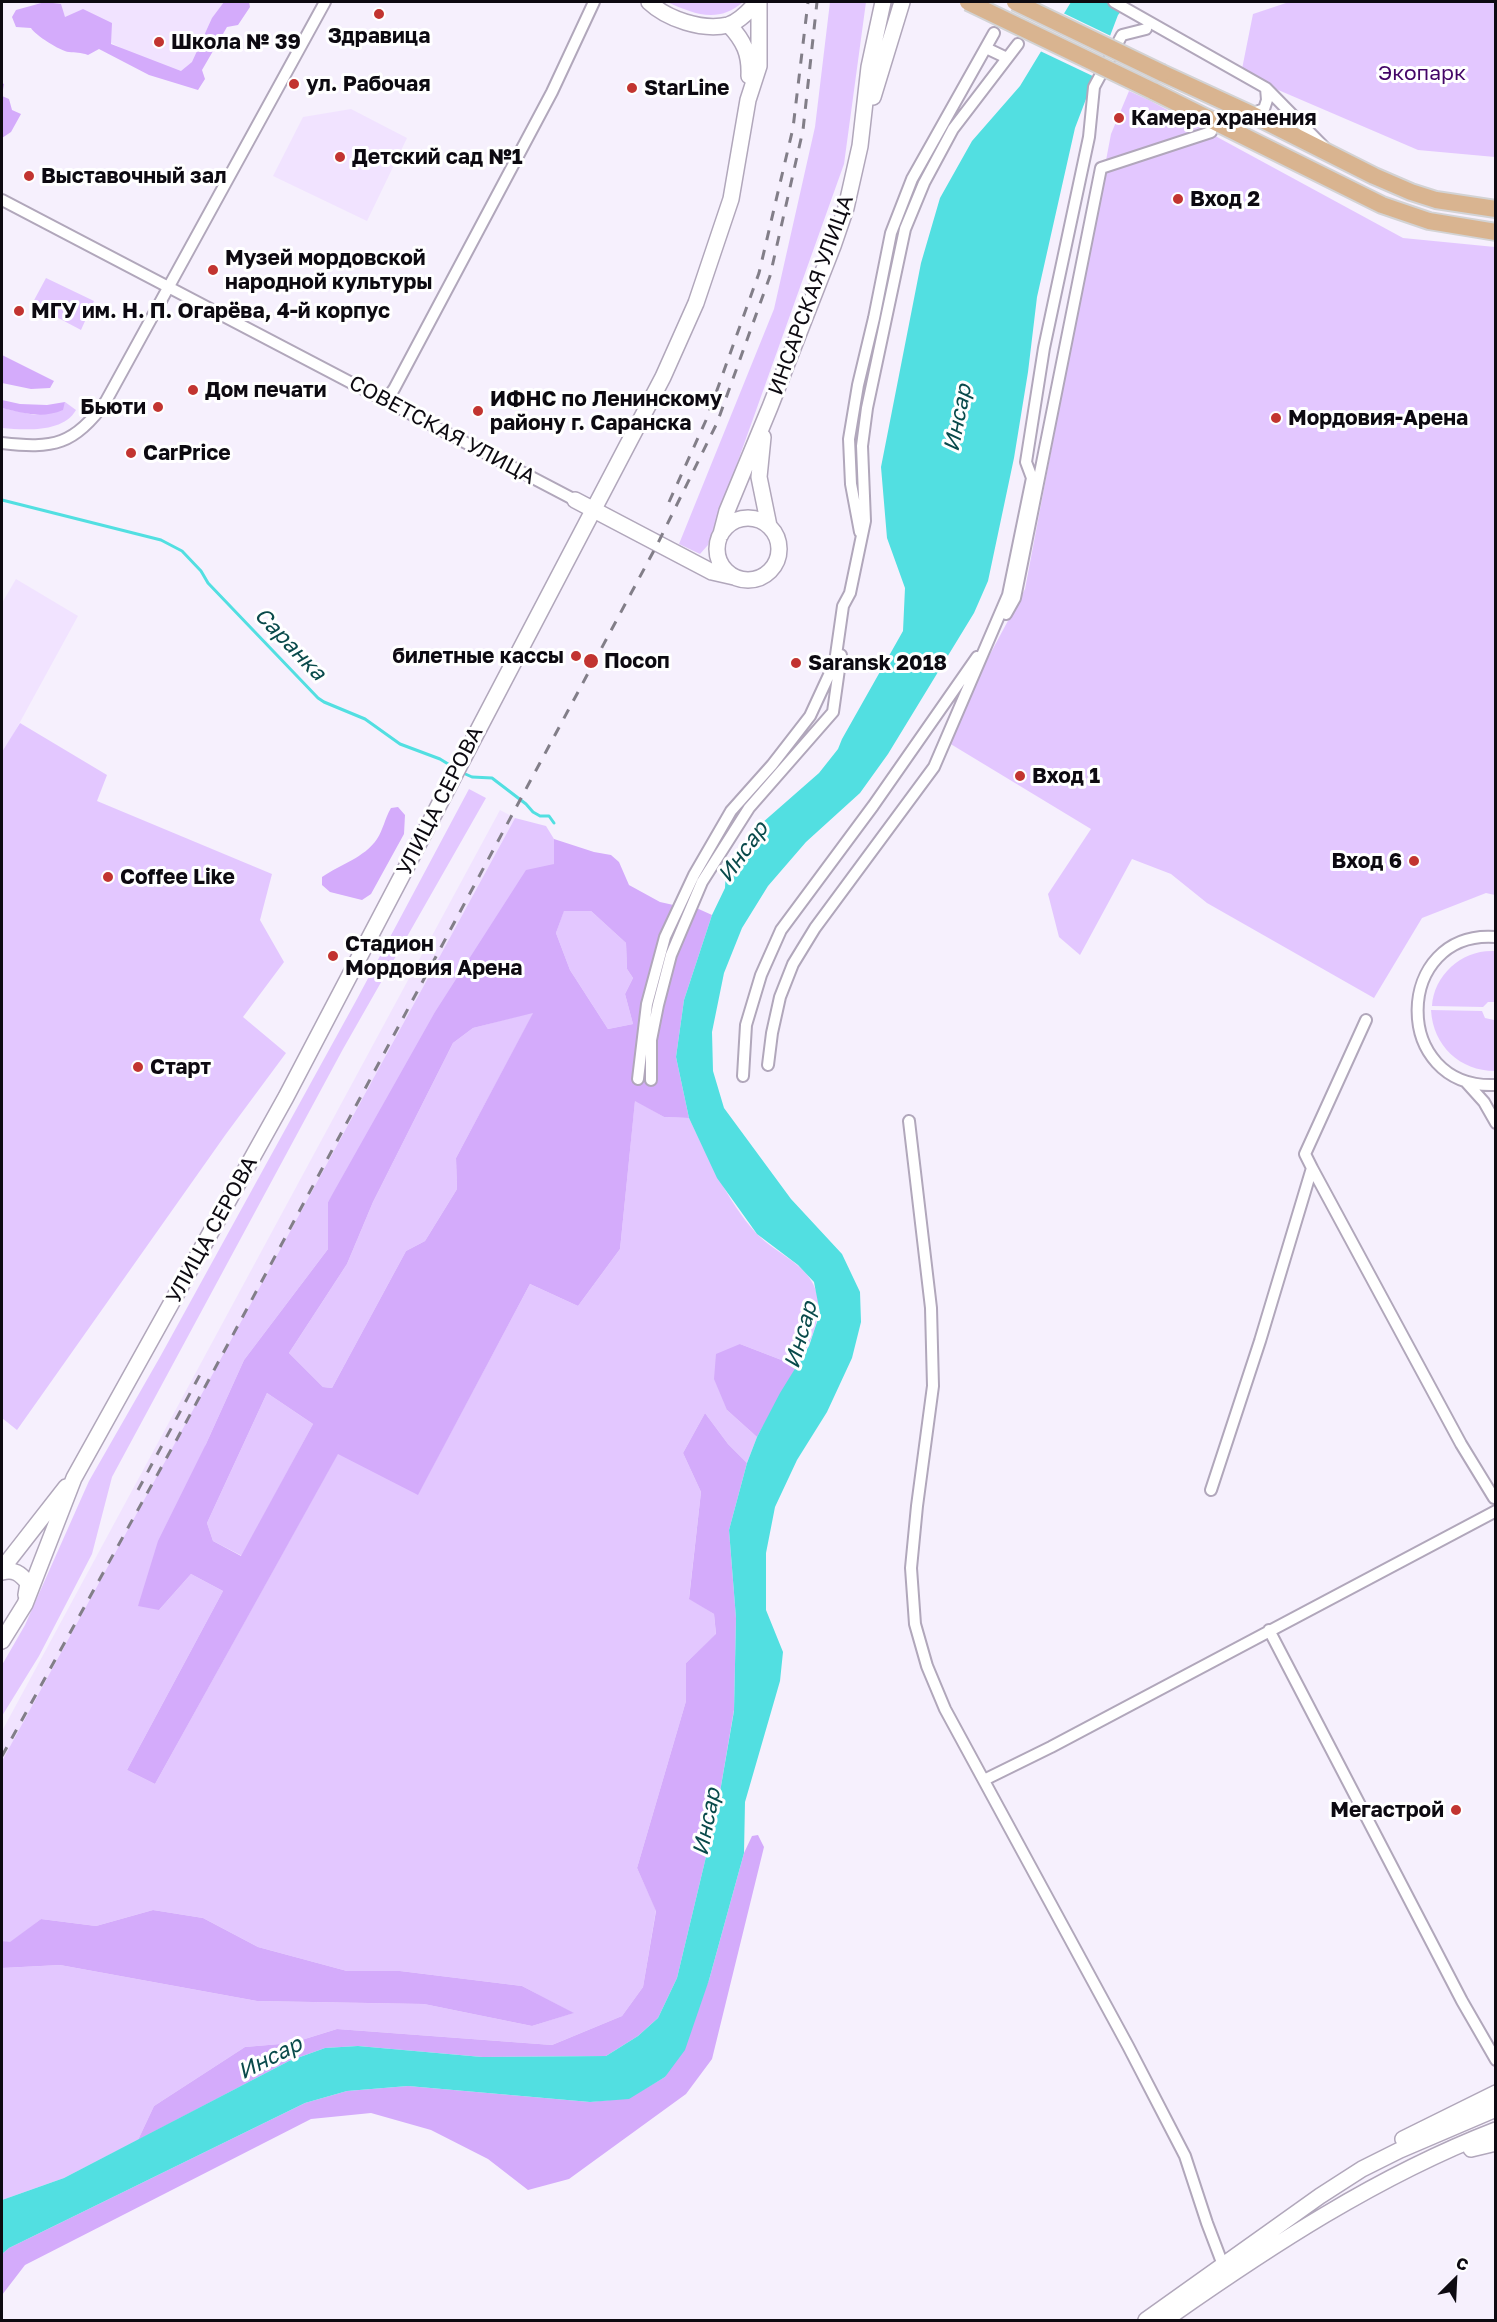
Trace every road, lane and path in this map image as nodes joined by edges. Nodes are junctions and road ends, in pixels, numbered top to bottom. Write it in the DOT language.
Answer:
graph roads {
  1 [pos="325,2"];
  2 [pos="594,2"];
  3 [pos="649,2"];
  4 [pos="758,2"];
  5 [pos="883,2"];
  6 [pos="902,2"];
  7 [pos="968,2"];
  8 [pos="1015,2"];
  9 [pos="1114,2"];
  10 [pos="729,25"];
  11 [pos="1146,29"];
  12 [pos="994,33"];
  13 [pos="1017,44"];
  14 [pos="986,48"];
  15 [pos="1007,58"];
  16 [pos="1266,88"];
  17 [pos="748,100"];
  18 [pos="1251,114"];
  19 [pos="862,132"];
  20 [pos="1211,132"];
  21 [pos="1331,154"];
  22 [pos="2,200"];
  23 [pos="1496,209"];
  24 [pos="1496,232"];
  25 [pos="169,287"];
  26 [pos="385,401"];
  27 [pos="764,422"];
  28 [pos="2,443"];
  29 [pos="575,500"];
  30 [pos="593,510"];
  31 [pos="769,526"];
  32 [pos="719,537"];
  33 [pos="862,538"];
  34 [pos="690,560"];
  35 [pos="736,577"];
  36 [pos="840,627"];
  37 [pos="991,637"];
  38 [pos="1496,937"];
  39 [pos="1366,1020"];
  40 [pos="768,1065"];
  41 [pos="743,1076"];
  42 [pos="638,1079"];
  43 [pos="651,1080"];
  44 [pos="1463,1080"];
  45 [pos="1496,1085"];
  46 [pos="909,1121"];
  47 [pos="1496,1123"];
  48 [pos="1311,1168"];
  49 [pos="74,1478"];
  50 [pos="1210,1490"];
  51 [pos="1494,1498"];
  52 [pos="1496,1512"];
  53 [pos="2,1571"];
  54 [pos="25,1604"];
  55 [pos="1269,1630"];
  56 [pos="2,1641"];
  57 [pos="984,1780"];
  58 [pos="1496,2060"];
  59 [pos="1496,2093"];
  60 [pos="1496,2109"];
  61 [pos="1496,2130"];
  62 [pos="1496,2143"];
  63 [pos="1389,2155"];
  64 [pos="1400,2172"];
  65 [pos="1223,2265"];
  66 [pos="1146,2320"];
  67 [pos="1165,2320"];
  1 -- 25 [label="street"];
  2 -- 26 [label="street"];
  3 -- 10 [label="street"];
  4 -- 10 [label="street"];
  4 -- 17 [label="street, УЛИЦА СЕРОВА"];
  5 -- 19 [label="street, ИНСАРСКАЯ УЛИЦА"];
  6 -- 19 [label="street, ИНСАРСКАЯ УЛИЦА"];
  7 -- 24 [label="main road, bridge"];
  8 -- 18 [label="main road, bridge"];
  9 -- 16 [label="street"];
  10 -- 17 [label="street, УЛИЦА СЕРОВА"];
  11 -- 37 [label="street"];
  12 -- 14 [label="street"];
  13 -- 15 [label="street"];
  14 -- 15 [label="street"];
  14 -- 33 [label="street"];
  15 -- 33 [label="street"];
  16 -- 18 [label="street"];
  16 -- 21 [label="street"];
  17 -- 30 [label="street, УЛИЦА СЕРОВА"];
  18 -- 21 [label="main road"];
  19 -- 27 [label="street, ИНСАРСКАЯ УЛИЦА"];
  20 -- 37 [label="street"];
  21 -- 23 [label="main road"];
  22 -- 25 [label="street, СОВЕТСКАЯ УЛИЦА"];
  25 -- 26 [label="street, СОВЕТСКАЯ УЛИЦА"];
  25 -- 28 [label="street"];
  26 -- 29 [label="street, СОВЕТСКАЯ УЛИЦА"];
  27 -- 31 [label="street, ИНСАРСКАЯ УЛИЦА"];
  27 -- 32 [label="street, ИНСАРСКАЯ УЛИЦА"];
  29 -- 30 [label="street, СОВЕТСКАЯ УЛИЦА"];
  30 -- 34 [label="street, СОВЕТСКАЯ УЛИЦА"];
  30 -- 49 [label="street, УЛИЦА СЕРОВА"];
  31 -- 32 [label="street"];
  31 -- 35 [label="street"];
  32 -- 34 [label="street"];
  32 -- 35 [label="street"];
  33 -- 36 [label="street"];
  34 -- 35 [label="street, СОВЕТСКАЯ УЛИЦА"];
  36 -- 42 [label="street"];
  36 -- 43 [label="street"];
  37 -- 40 [label="street"];
  37 -- 41 [label="street"];
  38 -- 44 [label="street"];
  39 -- 48 [label="street"];
  44 -- 45 [label="street"];
  44 -- 47 [label="street"];
  46 -- 57 [label="street"];
  48 -- 50 [label="street"];
  48 -- 51 [label="street"];
  49 -- 53 [label="street, УЛИЦА СЕРОВА"];
  49 -- 54 [label="street, УЛИЦА СЕРОВА"];
  52 -- 55 [label="street"];
  53 -- 54 [label="street"];
  54 -- 56 [label="street, УЛИЦА СЕРОВА"];
  55 -- 57 [label="street"];
  55 -- 58 [label="street"];
  57 -- 65 [label="street"];
  59 -- 63 [label="street"];
  60 -- 63 [label="street"];
  61 -- 64 [label="street"];
  62 -- 64 [label="street"];
  63 -- 65 [label="street"];
  64 -- 67 [label="street"];
  65 -- 66 [label="street"];
}
